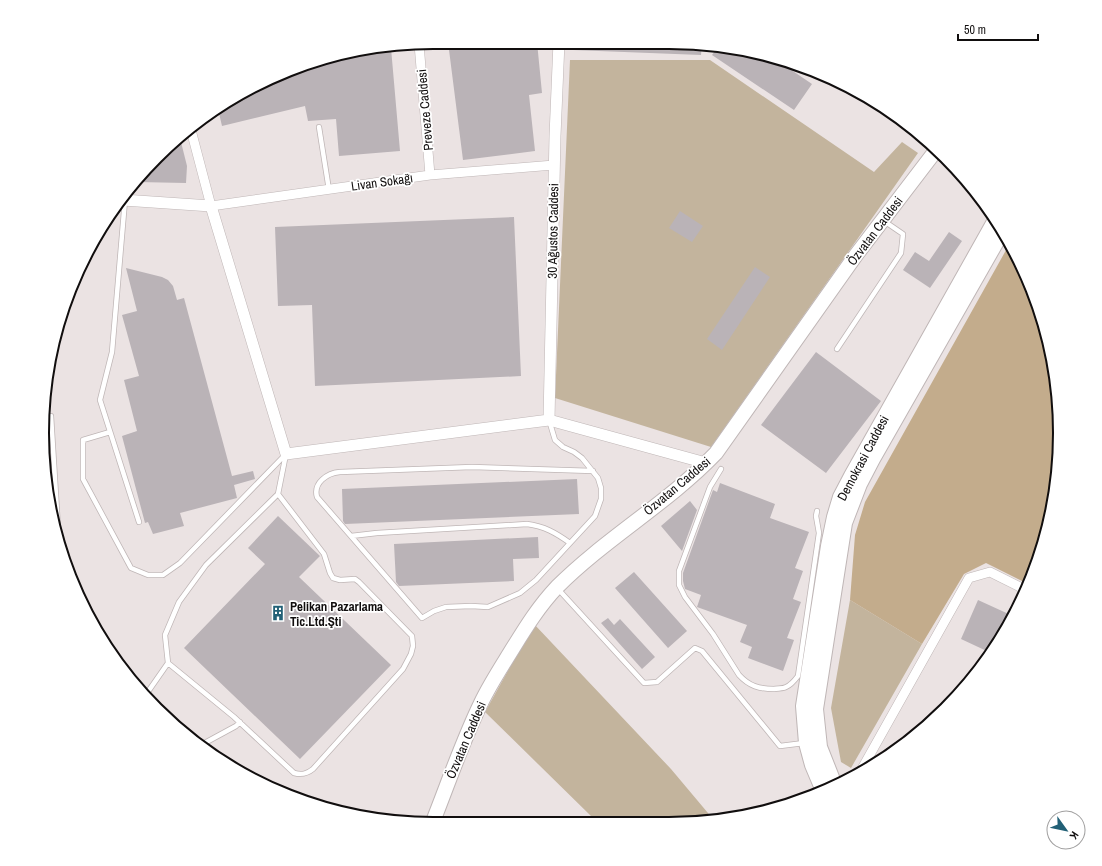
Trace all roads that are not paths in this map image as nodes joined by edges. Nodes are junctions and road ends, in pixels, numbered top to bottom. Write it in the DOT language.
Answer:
graph roads {
  1 [pos="559,49"];
  2 [pos="419,50"];
  3 [pos="319,127"];
  4 [pos="192,134"];
  5 [pos="933,154"];
  6 [pos="554,165"];
  7 [pos="430,175"];
  8 [pos="329,190"];
  9 [pos="127,200"];
  10 [pos="124,206"];
  11 [pos="211,206"];
  12 [pos="883,220"];
  13 [pos="992,226"];
  14 [pos="1000,238"];
  15 [pos="837,349"];
  16 [pos="51,416"];
  17 [pos="549,420"];
  18 [pos="110,432"];
  19 [pos="286,454"];
  20 [pos="706,463"];
  21 [pos="721,469"];
  22 [pos="593,471"];
  23 [pos="278,494"];
  24 [pos="817,511"];
  25 [pos="57,512"];
  26 [pos="139,522"];
  27 [pos="350,536"];
  28 [pos="570,543"];
  29 [pos="1021,587"];
  30 [pos="557,588"];
  31 [pos="168,663"];
  32 [pos="148,691"];
  33 [pos="240,722"];
  34 [pos="206,742"];
  35 [pos="806,743"];
  36 [pos="866,762"];
  37 [pos="832,780"];
  38 [pos="820,786"];
  39 [pos="435,817"];
  1 -- 6 [label="street, 30 Ağustos Caddesi"];
  2 -- 7 [label="street, Preveze Caddesi"];
  3 -- 8 [label="lane"];
  4 -- 11 [label="street"];
  5 -- 12 [label="main road, Özvatan Caddesi"];
  6 -- 7 [label="street, Livan Sokağı"];
  6 -- 17 [label="street, 30 Ağustos Caddesi"];
  7 -- 8 [label="street, Livan Sokağı"];
  8 -- 11 [label="street, Livan Sokağı"];
  9 -- 11 [label="street"];
  10 -- 18 [label="lane"];
  11 -- 19 [label="street"];
  12 -- 15 [label="lane"];
  12 -- 20 [label="main road, Özvatan Caddesi"];
  13 -- 35 [label="main road, Demokrasi Caddesi"];
  14 -- 37 [label="main road, Demokrasi Caddesi"];
  16 -- 25 [label="lane"];
  17 -- 19 [label="street"];
  17 -- 20 [label="street"];
  17 -- 22 [label="lane"];
  18 -- 19 [label="lane"];
  18 -- 26 [label="lane"];
  19 -- 23 [label="lane"];
  20 -- 30 [label="main road, Özvatan Caddesi"];
  21 -- 24 [label="lane"];
  22 -- 27 [label="lane"];
  22 -- 28 [label="lane"];
  23 -- 31 [label="lane"];
  23 -- 33 [label="lane"];
  27 -- 28 [label="lane"];
  27 -- 28 [label="lane"];
  29 -- 36 [label="street"];
  30 -- 35 [label="lane"];
  30 -- 39 [label="main road, Özvatan Caddesi"];
  31 -- 32 [label="lane"];
  31 -- 33 [label="lane"];
  33 -- 34 [label="lane"];
  35 -- 38 [label="main road, Demokrasi Caddesi"];
}
